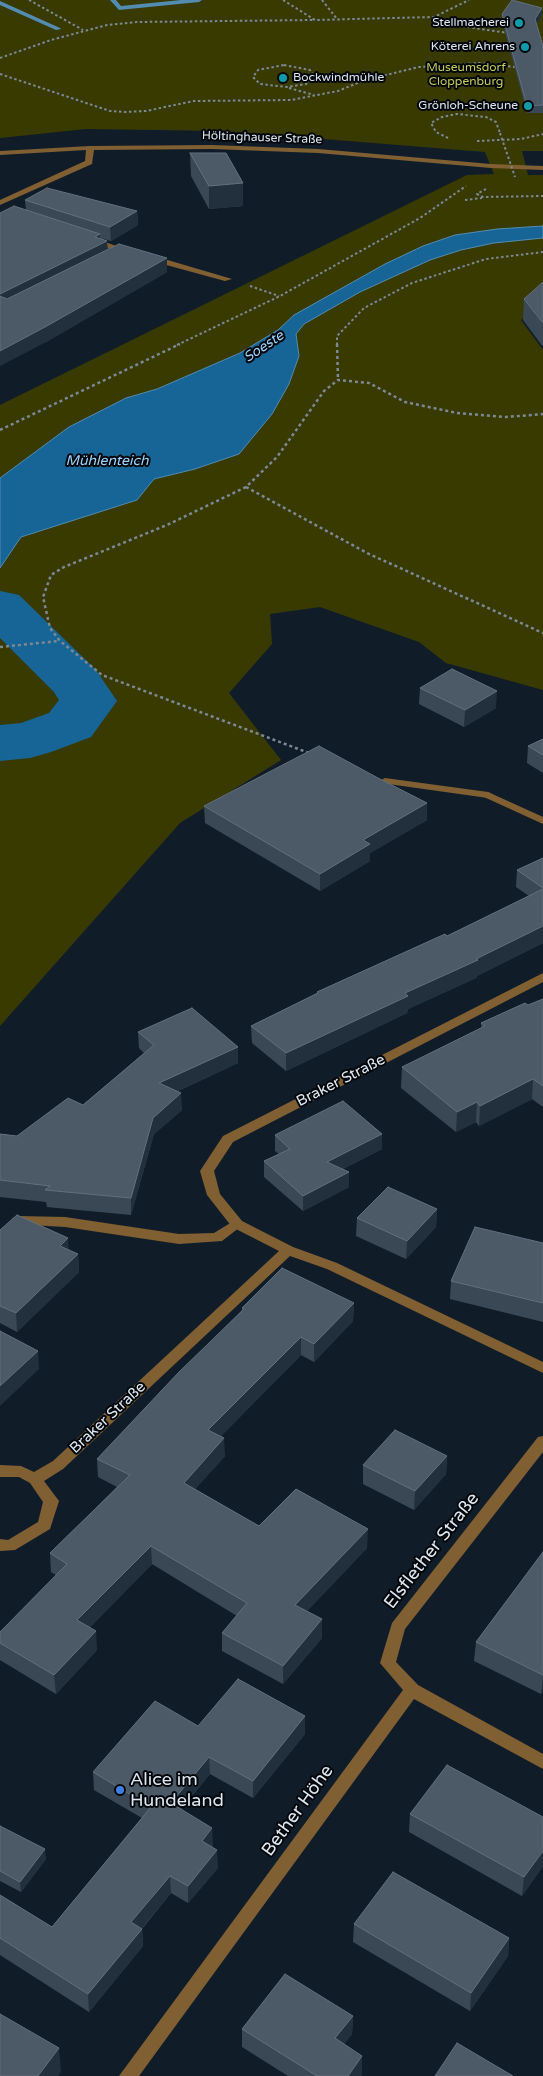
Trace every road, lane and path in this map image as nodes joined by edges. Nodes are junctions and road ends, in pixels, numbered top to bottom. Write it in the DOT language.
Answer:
graph roads {
  1 [pos="29,0"];
  2 [pos="283,0"];
  3 [pos="322,0"];
  4 [pos="469,0"];
  5 [pos="434,17"];
  6 [pos="338,19"];
  7 [pos="315,20"];
  8 [pos="83,30"];
  9 [pos="516,34"];
  10 [pos="0,58"];
  11 [pos="518,68"];
  12 [pos="0,74"];
  13 [pos="288,88"];
  14 [pos="317,96"];
  15 [pos="543,134"];
  16 [pos="448,138"];
  17 [pos="474,141"];
  18 [pos="90,148"];
  19 [pos="0,153"];
  20 [pos="485,166"];
  21 [pos="543,168"];
  22 [pos="515,177"];
  23 [pos="492,187"];
  24 [pos="538,192"];
  25 [pos="543,195"];
  26 [pos="483,198"];
  27 [pos="466,200"];
  28 [pos="0,203"];
  29 [pos="82,237"];
  30 [pos="126,251"];
  31 [pos="543,252"];
  32 [pos="135,254"];
  33 [pos="117,256"];
  34 [pos="144,256"];
  35 [pos="228,279"];
  36 [pos="280,296"];
  37 [pos="338,380"];
  38 [pos="543,414"];
  39 [pos="0,430"];
  40 [pos="246,487"];
  41 [pos="543,633"];
  42 [pos="60,641"];
  43 [pos="0,647"];
  44 [pos="312,754"];
  45 [pos="386,781"];
  46 [pos="543,821"];
  47 [pos="543,977"];
  48 [pos="18,1221"];
  49 [pos="237,1224"];
  50 [pos="288,1250"];
  51 [pos="543,1368"];
  52 [pos="543,1441"];
  53 [pos="0,1471"];
  54 [pos="35,1479"];
  55 [pos="0,1545"];
  56 [pos="412,1690"];
  57 [pos="543,1762"];
  58 [pos="128,2076"];
  1 -- 8 [label="path"];
  2 -- 7 [label="path"];
  3 -- 6 [label="path"];
  4 -- 5 [label="path"];
  5 -- 6 [label="path"];
  5 -- 9 [label="path"];
  6 -- 7 [label="path"];
  7 -- 8 [label="path"];
  8 -- 10 [label="path"];
  11 -- 14 [label="path"];
  12 -- 14 [label="path"];
  13 -- 13 [label="path"];
  13 -- 14 [label="path"];
  15 -- 17 [label="path"];
  16 -- 22 [label="path, bridge"];
  18 -- 19 [label="street, Höltinghauser Straße"];
  18 -- 20 [label="street, Höltinghauser Straße"];
  18 -- 28 [label="street"];
  20 -- 21 [label="street, Höltinghauser Straße"];
  20 -- 36 [label="path"];
  23 -- 26 [label="path"];
  24 -- 25 [label="path"];
  25 -- 26 [label="path"];
  26 -- 27 [label="path"];
  29 -- 30 [label="street"];
  30 -- 32 [label="street"];
  30 -- 33 [label="street"];
  31 -- 37 [label="path"];
  34 -- 35 [label="street"];
  35 -- 36 [label="path"];
  36 -- 39 [label="path"];
  37 -- 38 [label="path"];
  37 -- 40 [label="path"];
  40 -- 41 [label="path"];
  40 -- 42 [label="path"];
  42 -- 43 [label="path"];
  42 -- 44 [label="path"];
  45 -- 46 [label="street"];
  47 -- 49 [label="street, Braker Straße"];
  48 -- 49 [label="street"];
  49 -- 50 [label="street, Braker Straße"];
  50 -- 51 [label="street, Braker Straße"];
  50 -- 54 [label="street, Braker Straße"];
  52 -- 56 [label="street, Elsflether Straße"];
  53 -- 54 [label="street"];
  54 -- 55 [label="street"];
  56 -- 57 [label="street"];
  56 -- 58 [label="street, Bether Höhe"];
}
